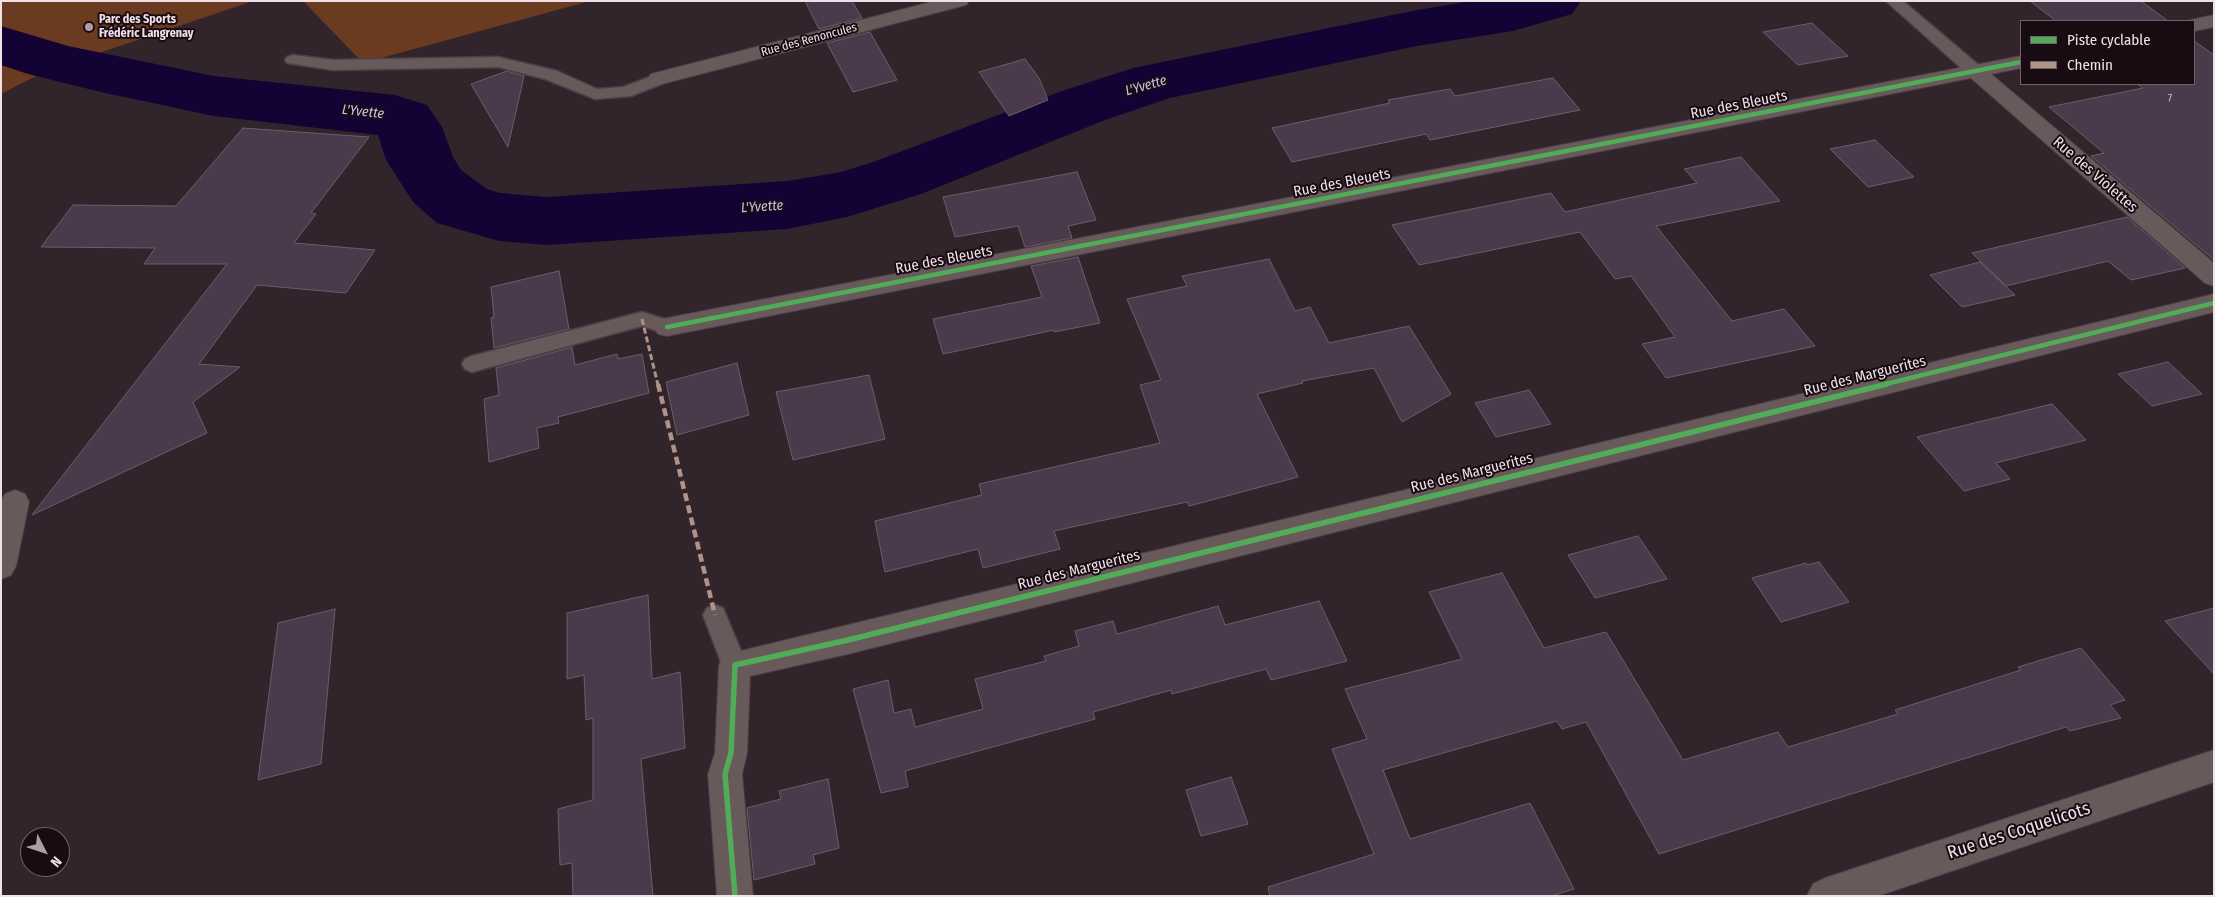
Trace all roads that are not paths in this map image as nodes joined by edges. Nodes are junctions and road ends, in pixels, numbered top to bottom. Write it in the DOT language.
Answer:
graph roads {
  1 [pos="959,1"];
  2 [pos="1893,1"];
  3 [pos="2214,20"];
  4 [pos="2195,25"];
  5 [pos="293,60"];
  6 [pos="2020,62"];
  7 [pos="1976,72"];
  8 [pos="658,79"];
  9 [pos="2214,277"];
  10 [pos="2214,303"];
  11 [pos="667,327"];
  12 [pos="472,364"];
  13 [pos="15,502"];
  14 [pos="1,566"];
  15 [pos="715,615"];
  16 [pos="736,666"];
  17 [pos="2214,766"];
  18 [pos="735,896"];
  19 [pos="1825,896"];
  1 -- 8 [label="street, Rue des Renoncules"];
  2 -- 7 [label="lane"];
  3 -- 4 [label="street"];
  5 -- 8 [label="lane"];
  6 -- 7 [label="street, Rue des Bleuets"];
  7 -- 9 [label="street, Rue des Violettes"];
  7 -- 11 [label="street, Rue des Bleuets"];
  10 -- 16 [label="street, Rue des Marguerites"];
  11 -- 12 [label="lane"];
  13 -- 14 [label="street"];
  15 -- 16 [label="lane"];
  16 -- 18 [label="street"];
  17 -- 19 [label="street, Rue des Coquelicots"];
}
